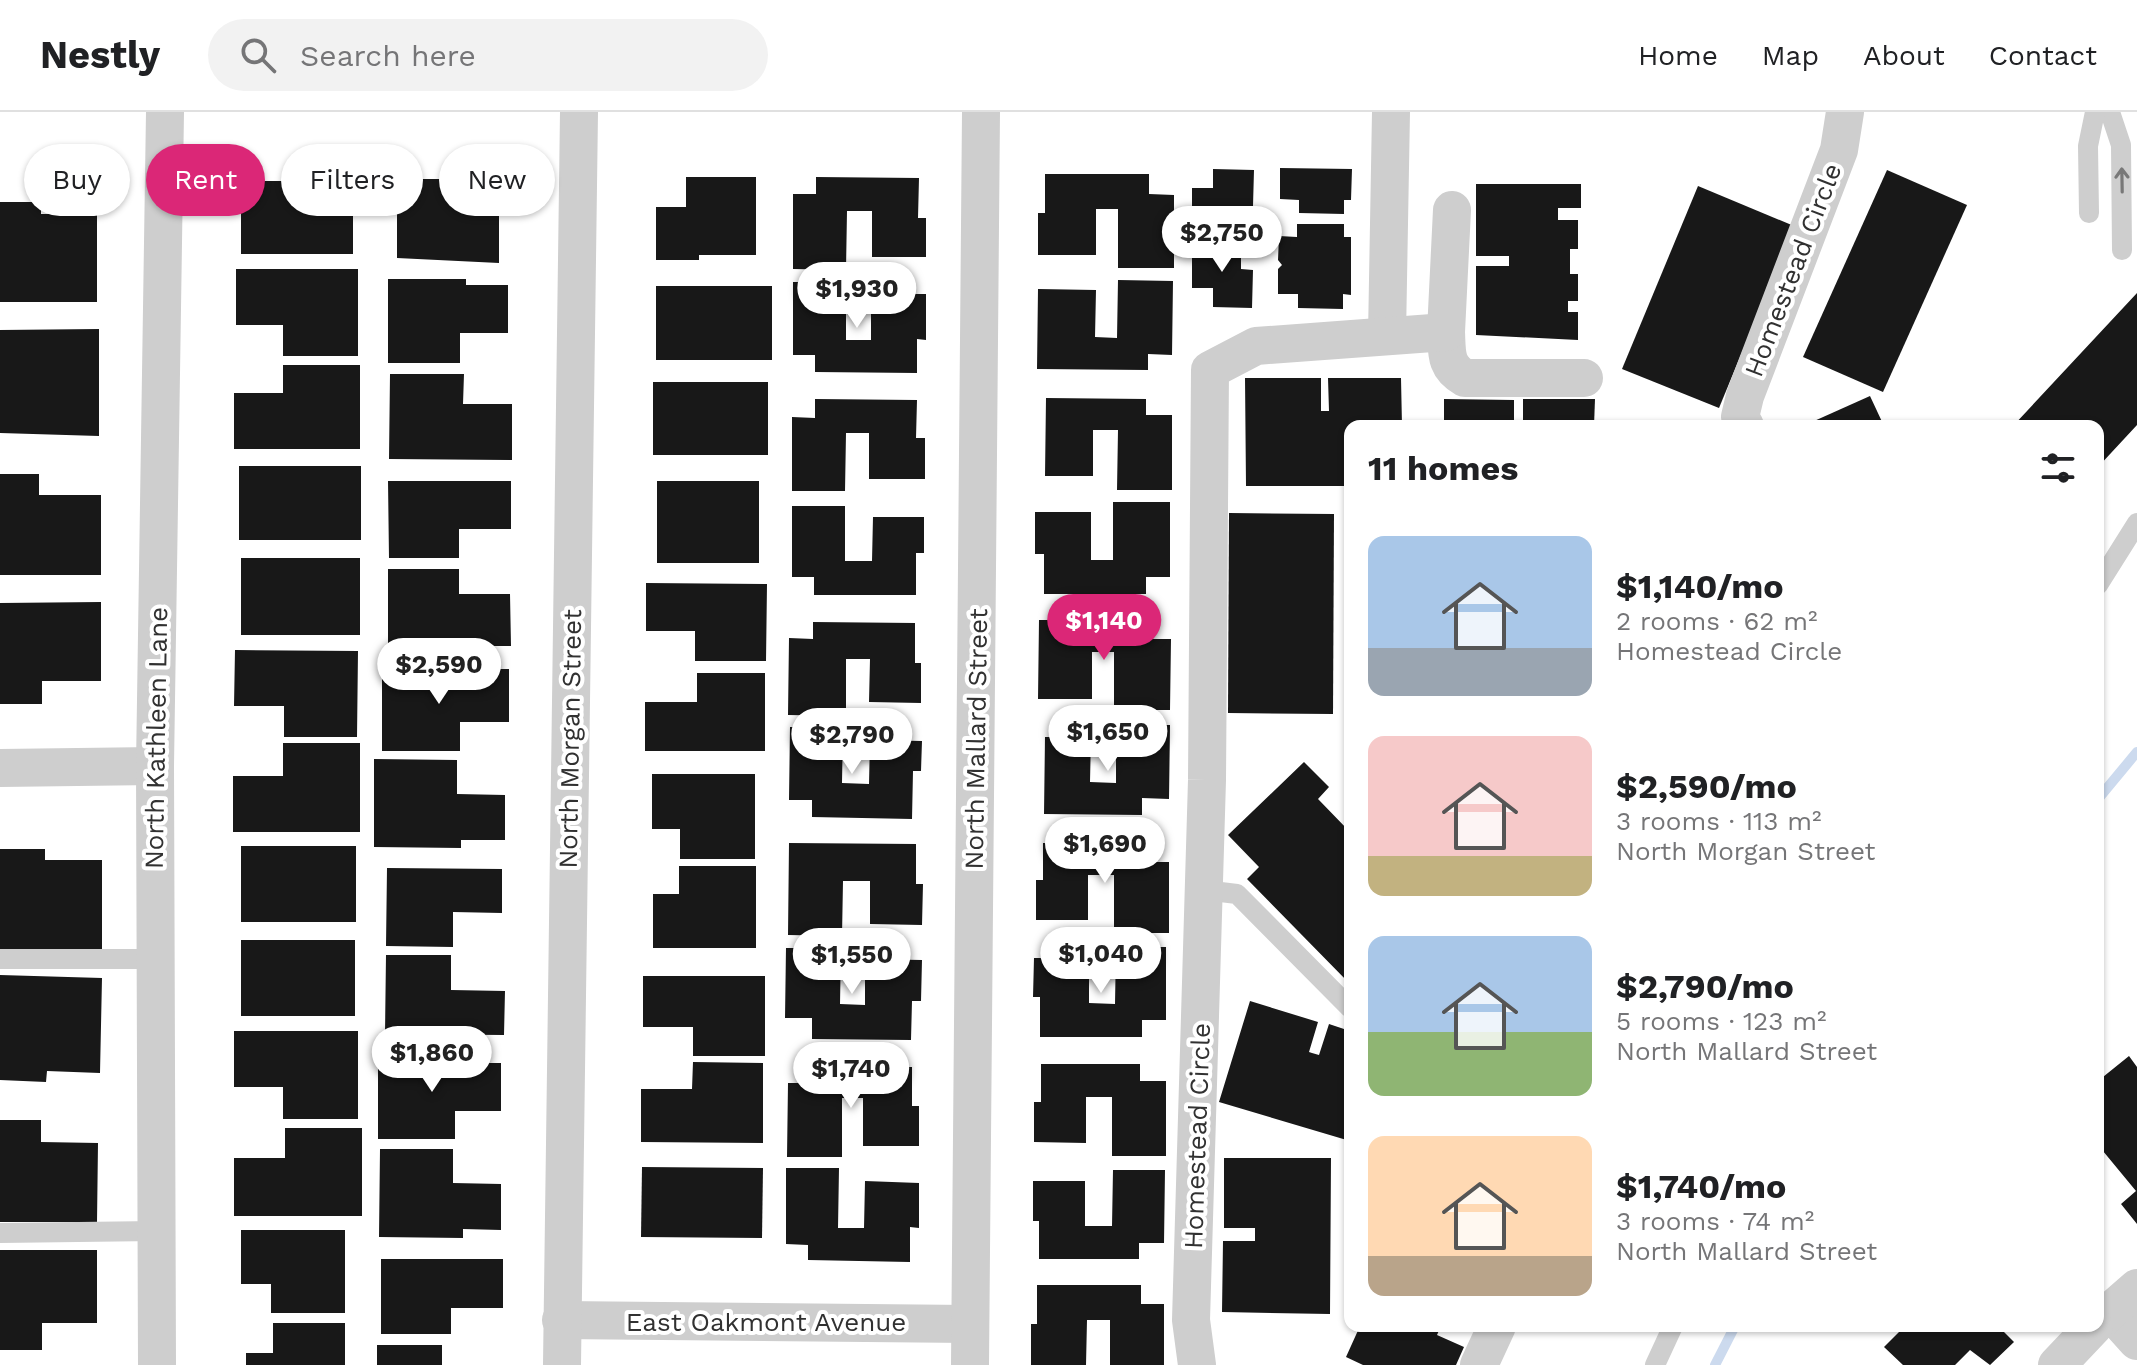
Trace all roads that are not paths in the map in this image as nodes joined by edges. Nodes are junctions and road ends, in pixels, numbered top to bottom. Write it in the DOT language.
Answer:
graph roads {
  1 [pos="165,112"];
  2 [pos="579,112"];
  3 [pos="981,112"];
  4 [pos="1391,112"];
  5 [pos="1845,112"];
  6 [pos="2095,112"];
  7 [pos="2110,112"];
  8 [pos="1452,210"];
  9 [pos="2089,213"];
  10 [pos="2122,250"];
  11 [pos="1446,332"];
  12 [pos="1387,336"];
  13 [pos="1584,378"];
  14 [pos="1742,420"];
  15 [pos="2137,523"];
  16 [pos="2104,575"];
  17 [pos="155,766"];
  18 [pos="0,768"];
  19 [pos="1204,890"];
  20 [pos="0,959"];
  21 [pos="155,959"];
  22 [pos="1344,1002"];
  23 [pos="156,1231"];
  24 [pos="0,1233"];
  25 [pos="2110,1312"];
  26 [pos="561,1320"];
  27 [pos="970,1324"];
  28 [pos="1494,1332"];
  29 [pos="1670,1332"];
  30 [pos="2090,1332"];
  31 [pos="2137,1341"];
  32 [pos="157,1365"];
  33 [pos="562,1365"];
  34 [pos="970,1365"];
  35 [pos="1197,1365"];
  36 [pos="1479,1365"];
  37 [pos="1655,1365"];
  38 [pos="2057,1365"];
  1 -- 17 [label="street, North Kathleen Lane"];
  2 -- 26 [label="street, North Morgan Street"];
  3 -- 27 [label="street, North Mallard Street"];
  4 -- 12 [label="street"];
  5 -- 14 [label="street, Homestead Circle"];
  6 -- 9 [label="lane"];
  10 -- 7 [label="lane, one-way"];
  8 -- 11 [label="street"];
  11 -- 12 [label="street, Homestead Circle"];
  11 -- 13 [label="street"];
  12 -- 19 [label="street, Homestead Circle"];
  15 -- 16 [label="lane"];
  17 -- 18 [label="street"];
  17 -- 21 [label="street, North Kathleen Lane"];
  19 -- 22 [label="lane"];
  19 -- 35 [label="street, Homestead Circle"];
  20 -- 21 [label="lane"];
  21 -- 23 [label="street, North Kathleen Lane"];
  23 -- 24 [label="lane"];
  23 -- 32 [label="street, North Kathleen Lane"];
  25 -- 31 [label="street"];
  26 -- 27 [label="street, East Oakmont Avenue"];
  26 -- 33 [label="street, North Morgan Street"];
  27 -- 34 [label="street, North Mallard Street"];
  28 -- 36 [label="street"];
  29 -- 37 [label="lane"];
  30 -- 38 [label="street"];
}
